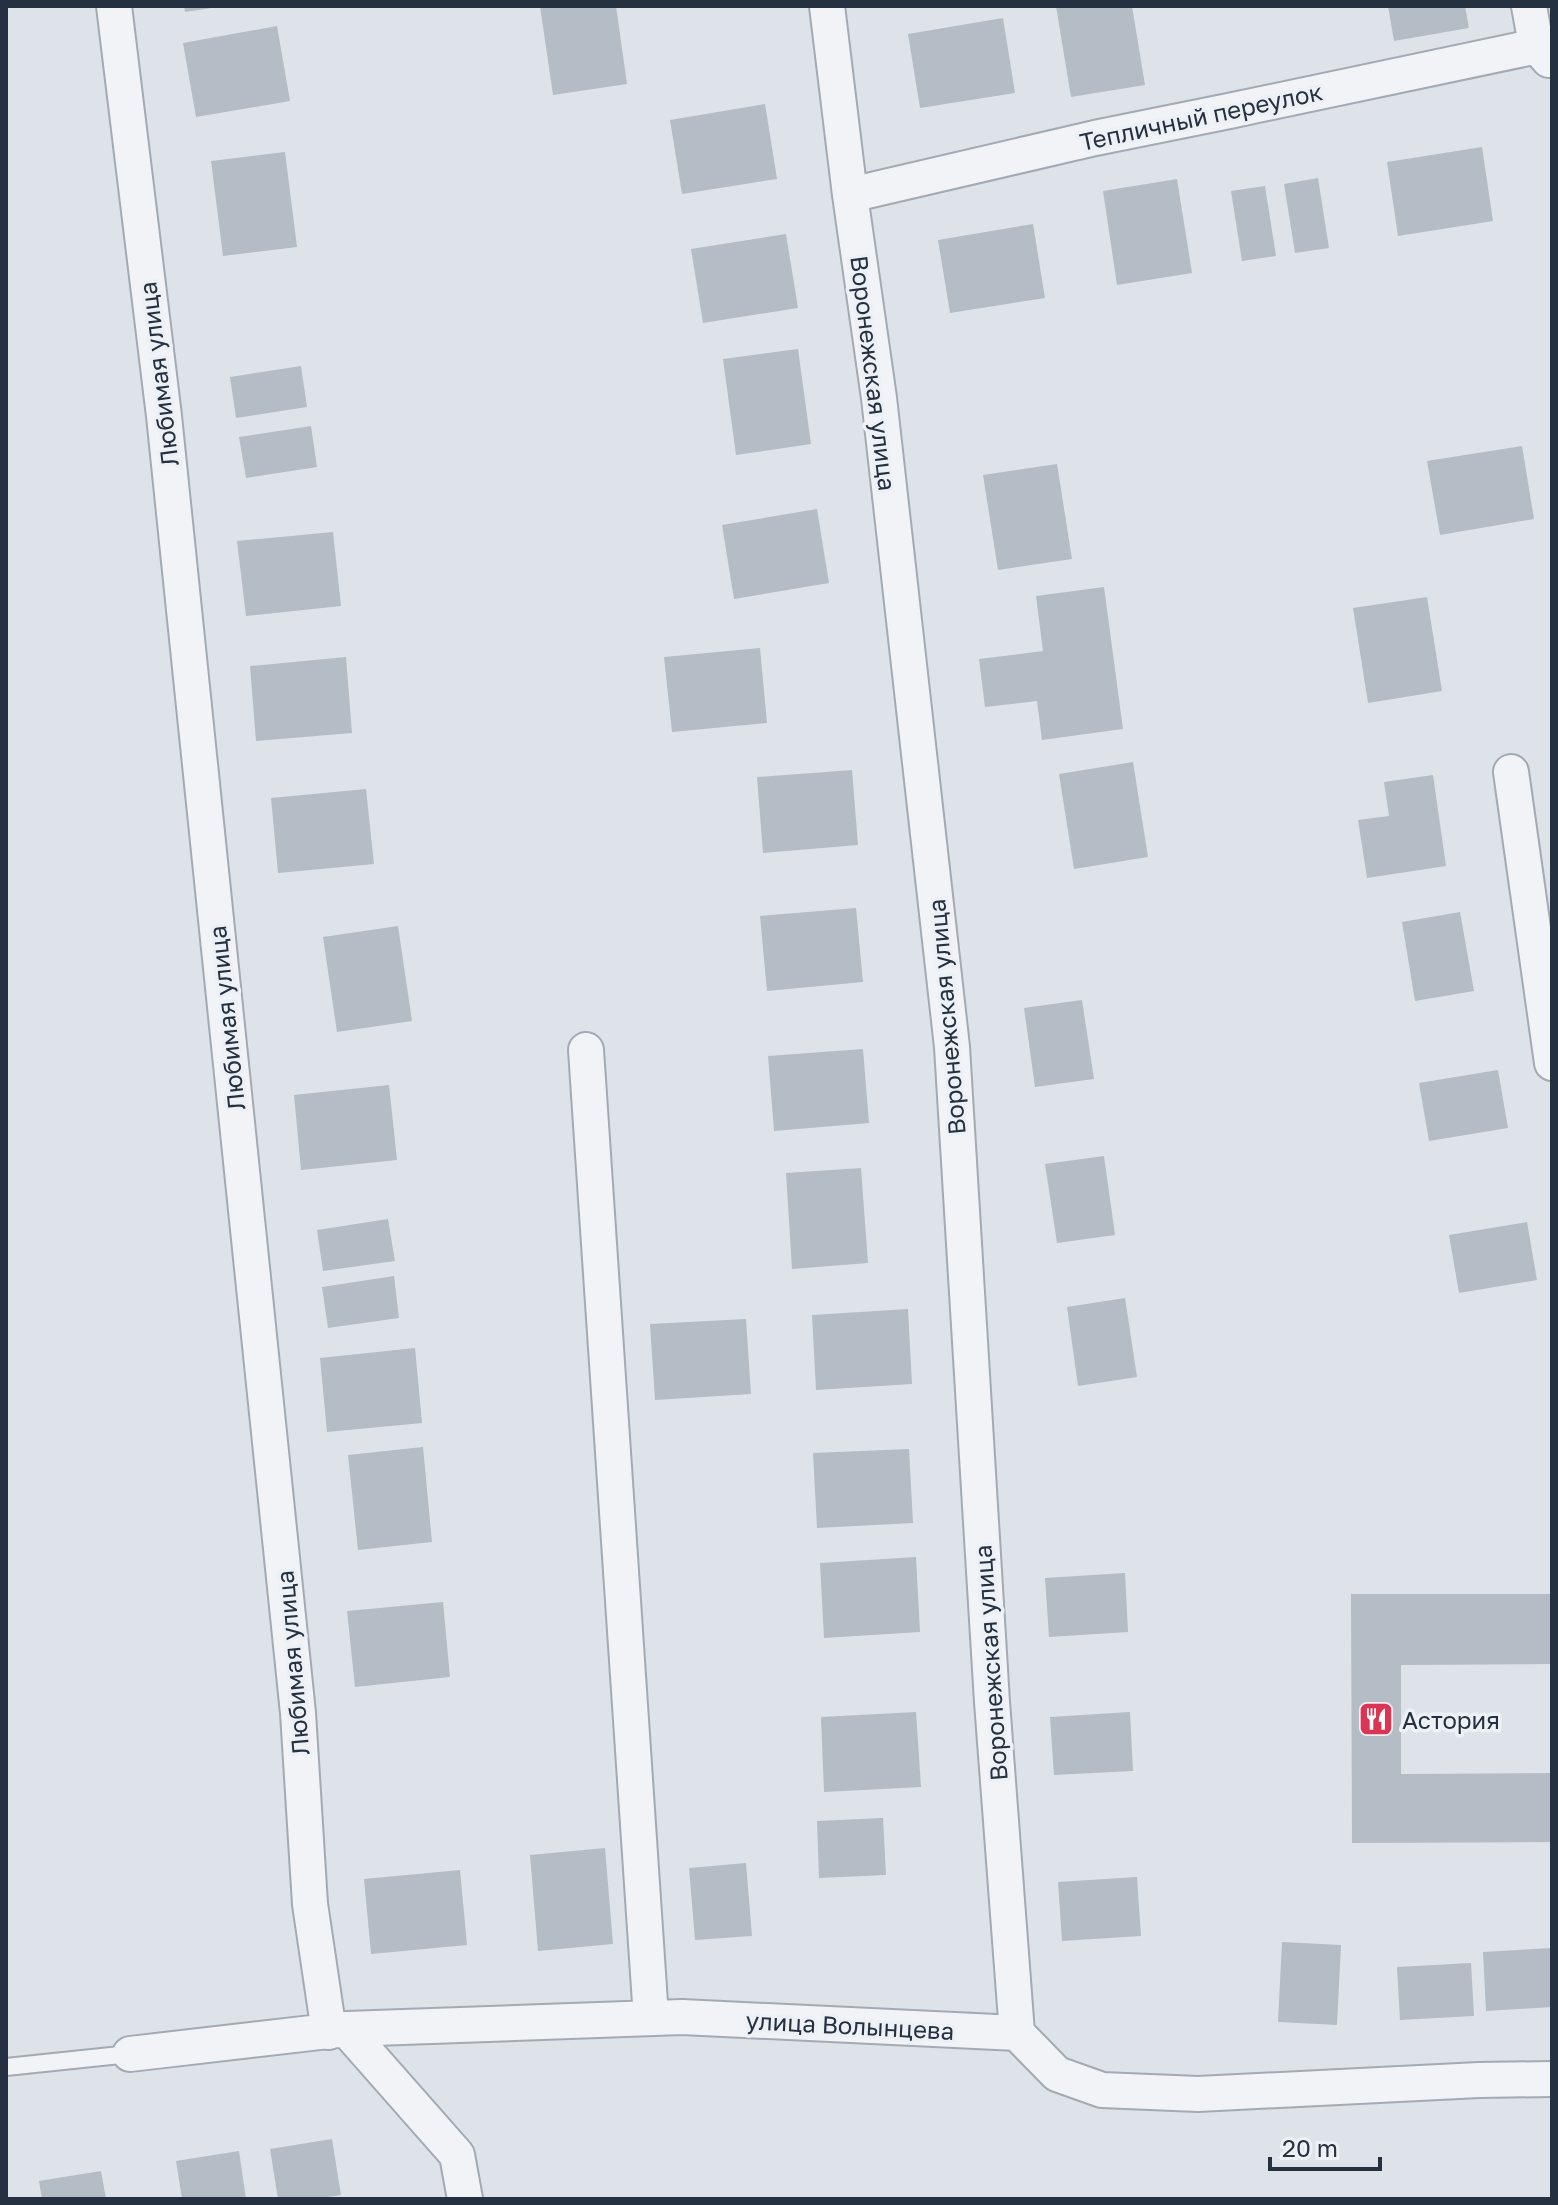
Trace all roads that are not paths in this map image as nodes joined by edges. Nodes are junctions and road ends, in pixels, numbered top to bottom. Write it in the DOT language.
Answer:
graph roads {
  1 [pos="114,6"];
  2 [pos="827,6"];
  3 [pos="1529,6"];
  4 [pos="1547,50"];
  5 [pos="850,195"];
  6 [pos="1511,772"];
  7 [pos="586,1050"];
  8 [pos="1552,1063"];
  9 [pos="651,2018"];
  10 [pos="338,2030"];
  11 [pos="1017,2033"];
  12 [pos="130,2054"];
  13 [pos="6,2067"];
  14 [pos="1552,2079"];
  15 [pos="465,2199"];
  1 -- 10 [label="street, Любимая улица"];
  2 -- 5 [label="street, Воронежская улица"];
  3 -- 4 [label="street"];
  4 -- 5 [label="street, Тепличный переулок"];
  5 -- 11 [label="street, Воронежская улица"];
  6 -- 8 [label="street"];
  7 -- 9 [label="street"];
  9 -- 10 [label="street, улица Волынцева"];
  9 -- 11 [label="street, улица Волынцева"];
  10 -- 12 [label="street, улица Волынцева"];
  10 -- 15 [label="street"];
  11 -- 14 [label="street"];
  12 -- 13 [label="lane"];
}
